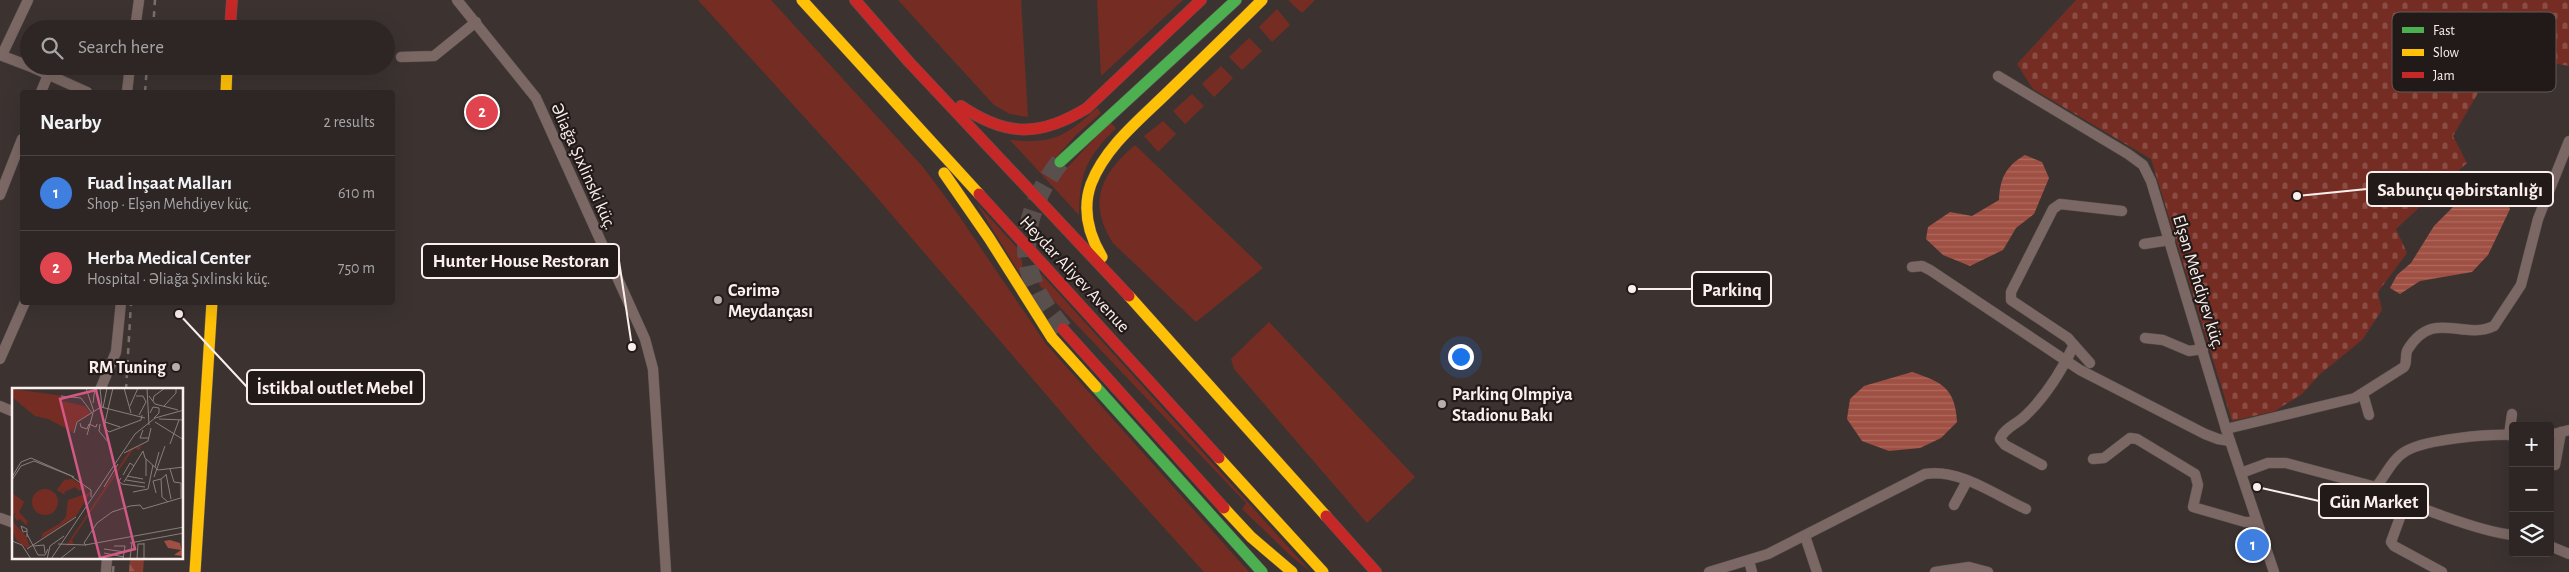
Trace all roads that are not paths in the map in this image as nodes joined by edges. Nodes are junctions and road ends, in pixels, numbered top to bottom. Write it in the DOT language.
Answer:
graph roads {
  1 [pos="28,0"];
  2 [pos="139,0"];
  3 [pos="232,0"];
  4 [pos="457,0"];
  5 [pos="802,0"];
  6 [pos="855,0"];
  7 [pos="1201,0"];
  8 [pos="1236,0"];
  9 [pos="1262,0"];
  10 [pos="136,20"];
  11 [pos="231,20"];
  12 [pos="476,22"];
  13 [pos="1,55"];
  14 [pos="401,57"];
  15 [pos="20,62"];
  16 [pos="909,62"];
  17 [pos="48,75"];
  18 [pos="129,75"];
  19 [pos="227,75"];
  20 [pos="1998,76"];
  21 [pos="876,82"];
  22 [pos="42,90"];
  23 [pos="82,90"];
  24 [pos="127,90"];
  25 [pos="226,90"];
  26 [pos="2569,141"];
  27 [pos="20,143"];
  28 [pos="1060,162"];
  29 [pos="0,195"];
  30 [pos="2122,211"];
  31 [pos="2170,240"];
  32 [pos="2144,244"];
  33 [pos="1912,267"];
  34 [pos="24,305"];
  35 [pos="121,305"];
  36 [pos="212,305"];
  37 [pos="1142,310"];
  38 [pos="1063,329"];
  39 [pos="2145,338"];
  40 [pos="2074,345"];
  41 [pos="2203,349"];
  42 [pos="0,360"];
  43 [pos="2066,361"];
  44 [pos="2090,363"];
  45 [pos="101,388"];
  46 [pos="2363,394"];
  47 [pos="0,406"];
  48 [pos="12,411"];
  49 [pos="2512,414"];
  50 [pos="2369,415"];
  51 [pos="2512,422"];
  52 [pos="2226,429"];
  53 [pos="2565,431"];
  54 [pos="2509,435"];
  55 [pos="2230,441"];
  56 [pos="2093,459"];
  57 [pos="2042,465"];
  58 [pos="2555,465"];
  59 [pos="2241,473"];
  60 [pos="1967,481"];
  61 [pos="2376,486"];
  62 [pos="2406,501"];
  63 [pos="1954,505"];
  64 [pos="2026,509"];
  65 [pos="0,518"];
  66 [pos="12,522"];
  67 [pos="2257,522"];
  68 [pos="2509,534"];
  69 [pos="1805,536"];
  70 [pos="2554,548"];
  71 [pos="2569,554"];
  72 [pos="1749,562"];
  73 [pos="195,572"];
  74 [pos="666,572"];
  75 [pos="1262,572"];
  76 [pos="1292,572"];
  77 [pos="1324,572"];
  78 [pos="1376,572"];
  79 [pos="1709,572"];
  80 [pos="1752,572"];
  81 [pos="1817,572"];
  82 [pos="1935,572"];
  83 [pos="1987,572"];
  84 [pos="2274,572"];
  85 [pos="2442,572"];
  1 -- 13 [label="street"];
  2 -- 10 [label="street"];
  3 -- 11 [label="main road"];
  4 -- 12 [label="street, Əliağa Şıxlinski küç."];
  5 -- 21 [label="main road, Heydar Aliyev Avenue"];
  6 -- 16 [label="main road, Heydar Aliyev Avenue"];
  7 -- 16 [label="main road"];
  8 -- 28 [label="main road"];
  9 -- 37 [label="main road"];
  12 -- 14 [label="street"];
  12 -- 74 [label="street, Əliağa Şıxlinski küç."];
  13 -- 15 [label="street"];
  16 -- 37 [label="main road, Heydar Aliyev Avenue"];
  17 -- 22 [label="street"];
  17 -- 23 [label="street"];
  18 -- 24 [label="street"];
  19 -- 25 [label="main road"];
  20 -- 31 [label="street, Elşən Mehdiyev küç."];
  21 -- 75 [label="main road"];
  21 -- 77 [label="main road, Heydar Aliyev Avenue"];
  26 -- 46 [label="street"];
  27 -- 29 [label="street"];
  30 -- 40 [label="street"];
  31 -- 32 [label="street"];
  31 -- 41 [label="street, Elşən Mehdiyev küç."];
  33 -- 43 [label="street"];
  34 -- 42 [label="street"];
  35 -- 45 [label="street"];
  36 -- 73 [label="main road"];
  37 -- 78 [label="main road, Heydar Aliyev Avenue"];
  38 -- 76 [label="main road"];
  39 -- 41 [label="street"];
  40 -- 43 [label="street"];
  40 -- 44 [label="street"];
  41 -- 52 [label="street, Elşən Mehdiyev küç."];
  43 -- 55 [label="street"];
  43 -- 57 [label="street"];
  46 -- 50 [label="street"];
  46 -- 52 [label="street"];
  47 -- 48 [label="street"];
  49 -- 51 [label="street"];
  52 -- 55 [label="street, Elşən Mehdiyev küç."];
  53 -- 58 [label="street"];
  54 -- 61 [label="street"];
  55 -- 59 [label="street, Elşən Mehdiyev küç."];
  56 -- 67 [label="street"];
  59 -- 61 [label="street"];
  59 -- 67 [label="street, Elşən Mehdiyev küç."];
  60 -- 63 [label="street"];
  60 -- 64 [label="street"];
  60 -- 69 [label="street"];
  61 -- 62 [label="street"];
  62 -- 68 [label="street"];
  62 -- 85 [label="street"];
  65 -- 66 [label="street"];
  67 -- 84 [label="street, Elşən Mehdiyev küç."];
  69 -- 72 [label="street"];
  69 -- 81 [label="street"];
  70 -- 71 [label="street"];
  72 -- 79 [label="street"];
  72 -- 80 [label="street"];
  82 -- 83 [label="street"];
}
